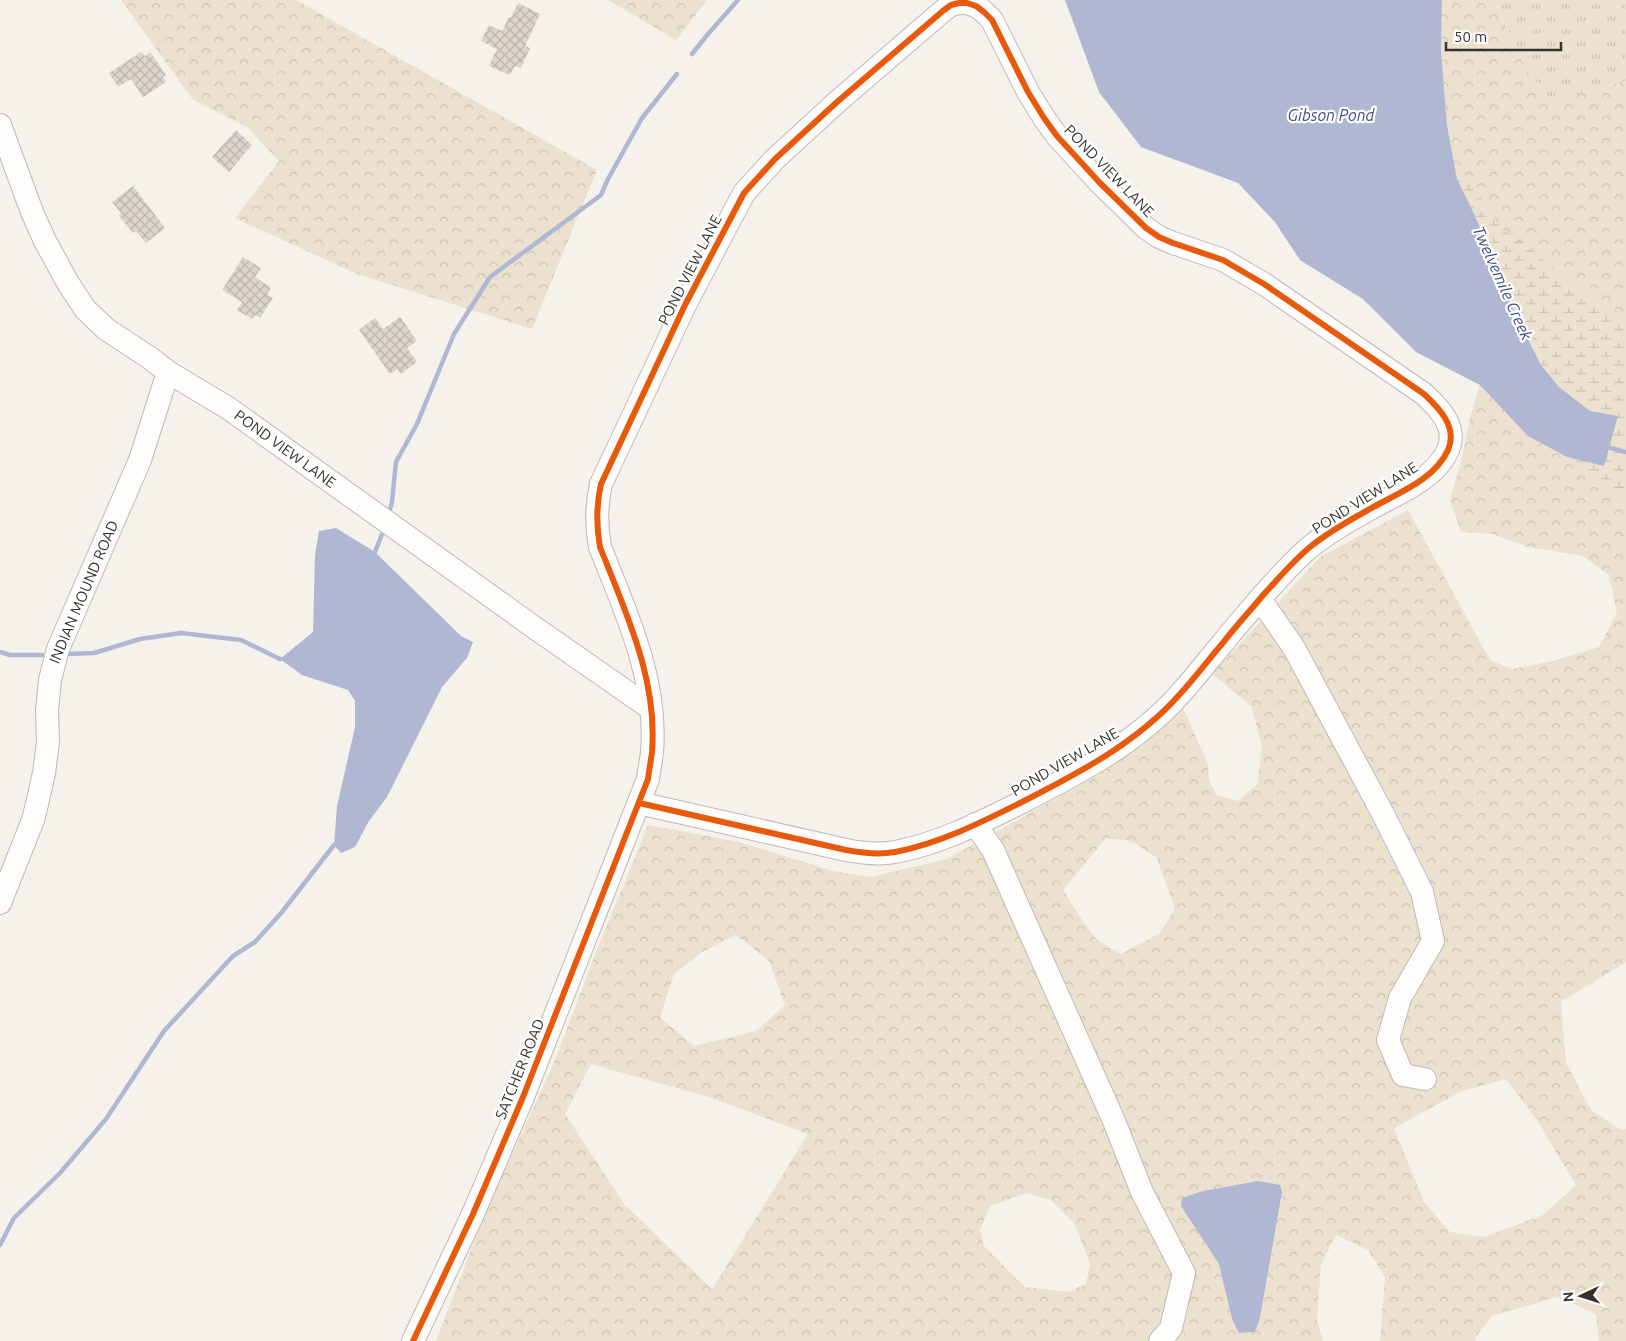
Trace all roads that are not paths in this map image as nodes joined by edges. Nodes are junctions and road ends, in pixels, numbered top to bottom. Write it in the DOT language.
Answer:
graph roads {
  1 [pos="0,125"];
  2 [pos="168,372"];
  3 [pos="1260,599"];
  4 [pos="650,708"];
  5 [pos="639,803"];
  6 [pos="976,824"];
  7 [pos="0,903"];
  8 [pos="1425,1080"];
  9 [pos="413,1341"];
  10 [pos="1160,1341"];
  1 -- 2 [label="street, POND VIEW LANE"];
  2 -- 4 [label="street, POND VIEW LANE"];
  2 -- 7 [label="street, INDIAN MOUND ROAD"];
  3 -- 4 [label="street, POND VIEW LANE"];
  3 -- 6 [label="street, POND VIEW LANE"];
  3 -- 8 [label="street"];
  4 -- 5 [label="street, POND VIEW LANE"];
  5 -- 6 [label="street, POND VIEW LANE"];
  5 -- 9 [label="street, SATCHER ROAD"];
  6 -- 10 [label="street"];
}
